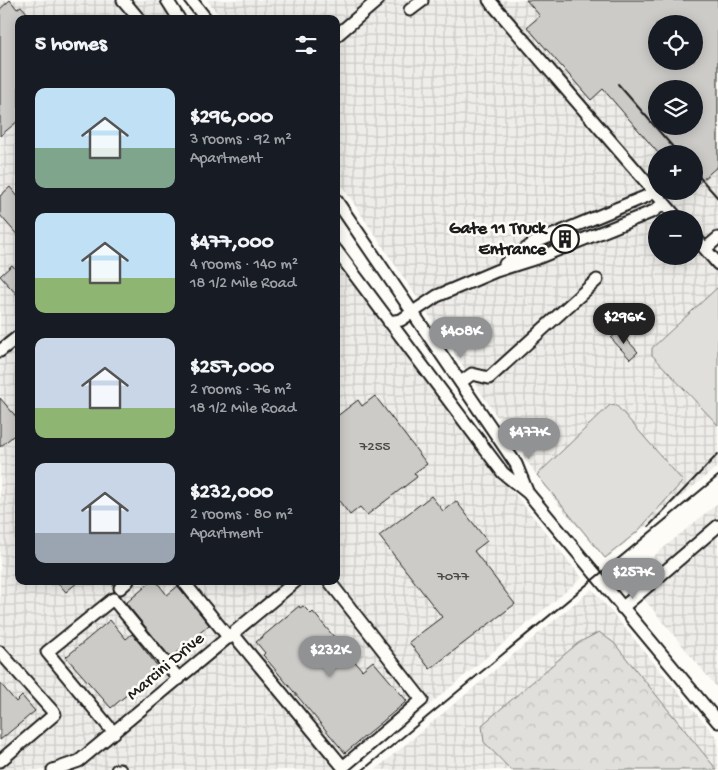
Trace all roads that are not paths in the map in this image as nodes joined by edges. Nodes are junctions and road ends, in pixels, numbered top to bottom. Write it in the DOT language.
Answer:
graph roads {
  1 [pos="123,0"];
  2 [pos="167,0"];
  3 [pos="191,0"];
  4 [pos="378,0"];
  5 [pos="488,0"];
  6 [pos="422,1"];
  7 [pos="200,10"];
  8 [pos="410,10"];
  9 [pos="136,15"];
  10 [pos="176,15"];
  11 [pos="340,33"];
  12 [pos="648,183"];
  13 [pos="648,195"];
  14 [pos="662,200"];
  15 [pos="664,203"];
  16 [pos="340,206"];
  17 [pos="670,210"];
  18 [pos="718,238"];
  19 [pos="703,247"];
  20 [pos="705,249"];
  21 [pos="340,255"];
  22 [pos="718,264"];
  23 [pos="496,270"];
  24 [pos="597,280"];
  25 [pos="412,310"];
  26 [pos="389,322"];
  27 [pos="15,339"];
  28 [pos="0,351"];
  29 [pos="461,382"];
  30 [pos="528,493"];
  31 [pos="718,526"];
  32 [pos="186,585"];
  33 [pos="291,585"];
  34 [pos="332,585"];
  35 [pos="622,608"];
  36 [pos="231,636"];
  37 [pos="0,652"];
  38 [pos="179,679"];
  39 [pos="718,722"];
  40 [pos="114,733"];
  41 [pos="0,761"];
  42 [pos="53,770"];
  1 -- 9 [label="street"];
  2 -- 10 [label="street"];
  3 -- 7 [label="street"];
  4 -- 11 [label="street"];
  5 -- 12 [label="street"];
  6 -- 8 [label="street"];
  13 -- 23 [label="street"];
  14 -- 15 [label="street"];
  15 -- 17 [label="street"];
  15 -- 23 [label="street"];
  16 -- 25 [label="street"];
  18 -- 20 [label="street"];
  19 -- 20 [label="street"];
  20 -- 22 [label="street"];
  21 -- 26 [label="street"];
  23 -- 25 [label="street"];
  24 -- 29 [label="street"];
  25 -- 26 [label="street"];
  25 -- 29 [label="street"];
  26 -- 30 [label="street"];
  27 -- 28 [label="street"];
  29 -- 30 [label="street"];
  30 -- 35 [label="street"];
  31 -- 35 [label="street"];
  32 -- 36 [label="street"];
  33 -- 36 [label="street, Marcini Drive"];
  34 -- 36 [label="street"];
  35 -- 39 [label="street"];
  36 -- 38 [label="street, Marcini Drive"];
  37 -- 41 [label="street"];
  38 -- 40 [label="street, Marcini Drive"];
  38 -- 40 [label="street"];
  40 -- 42 [label="street, Marcini Drive"];
}
